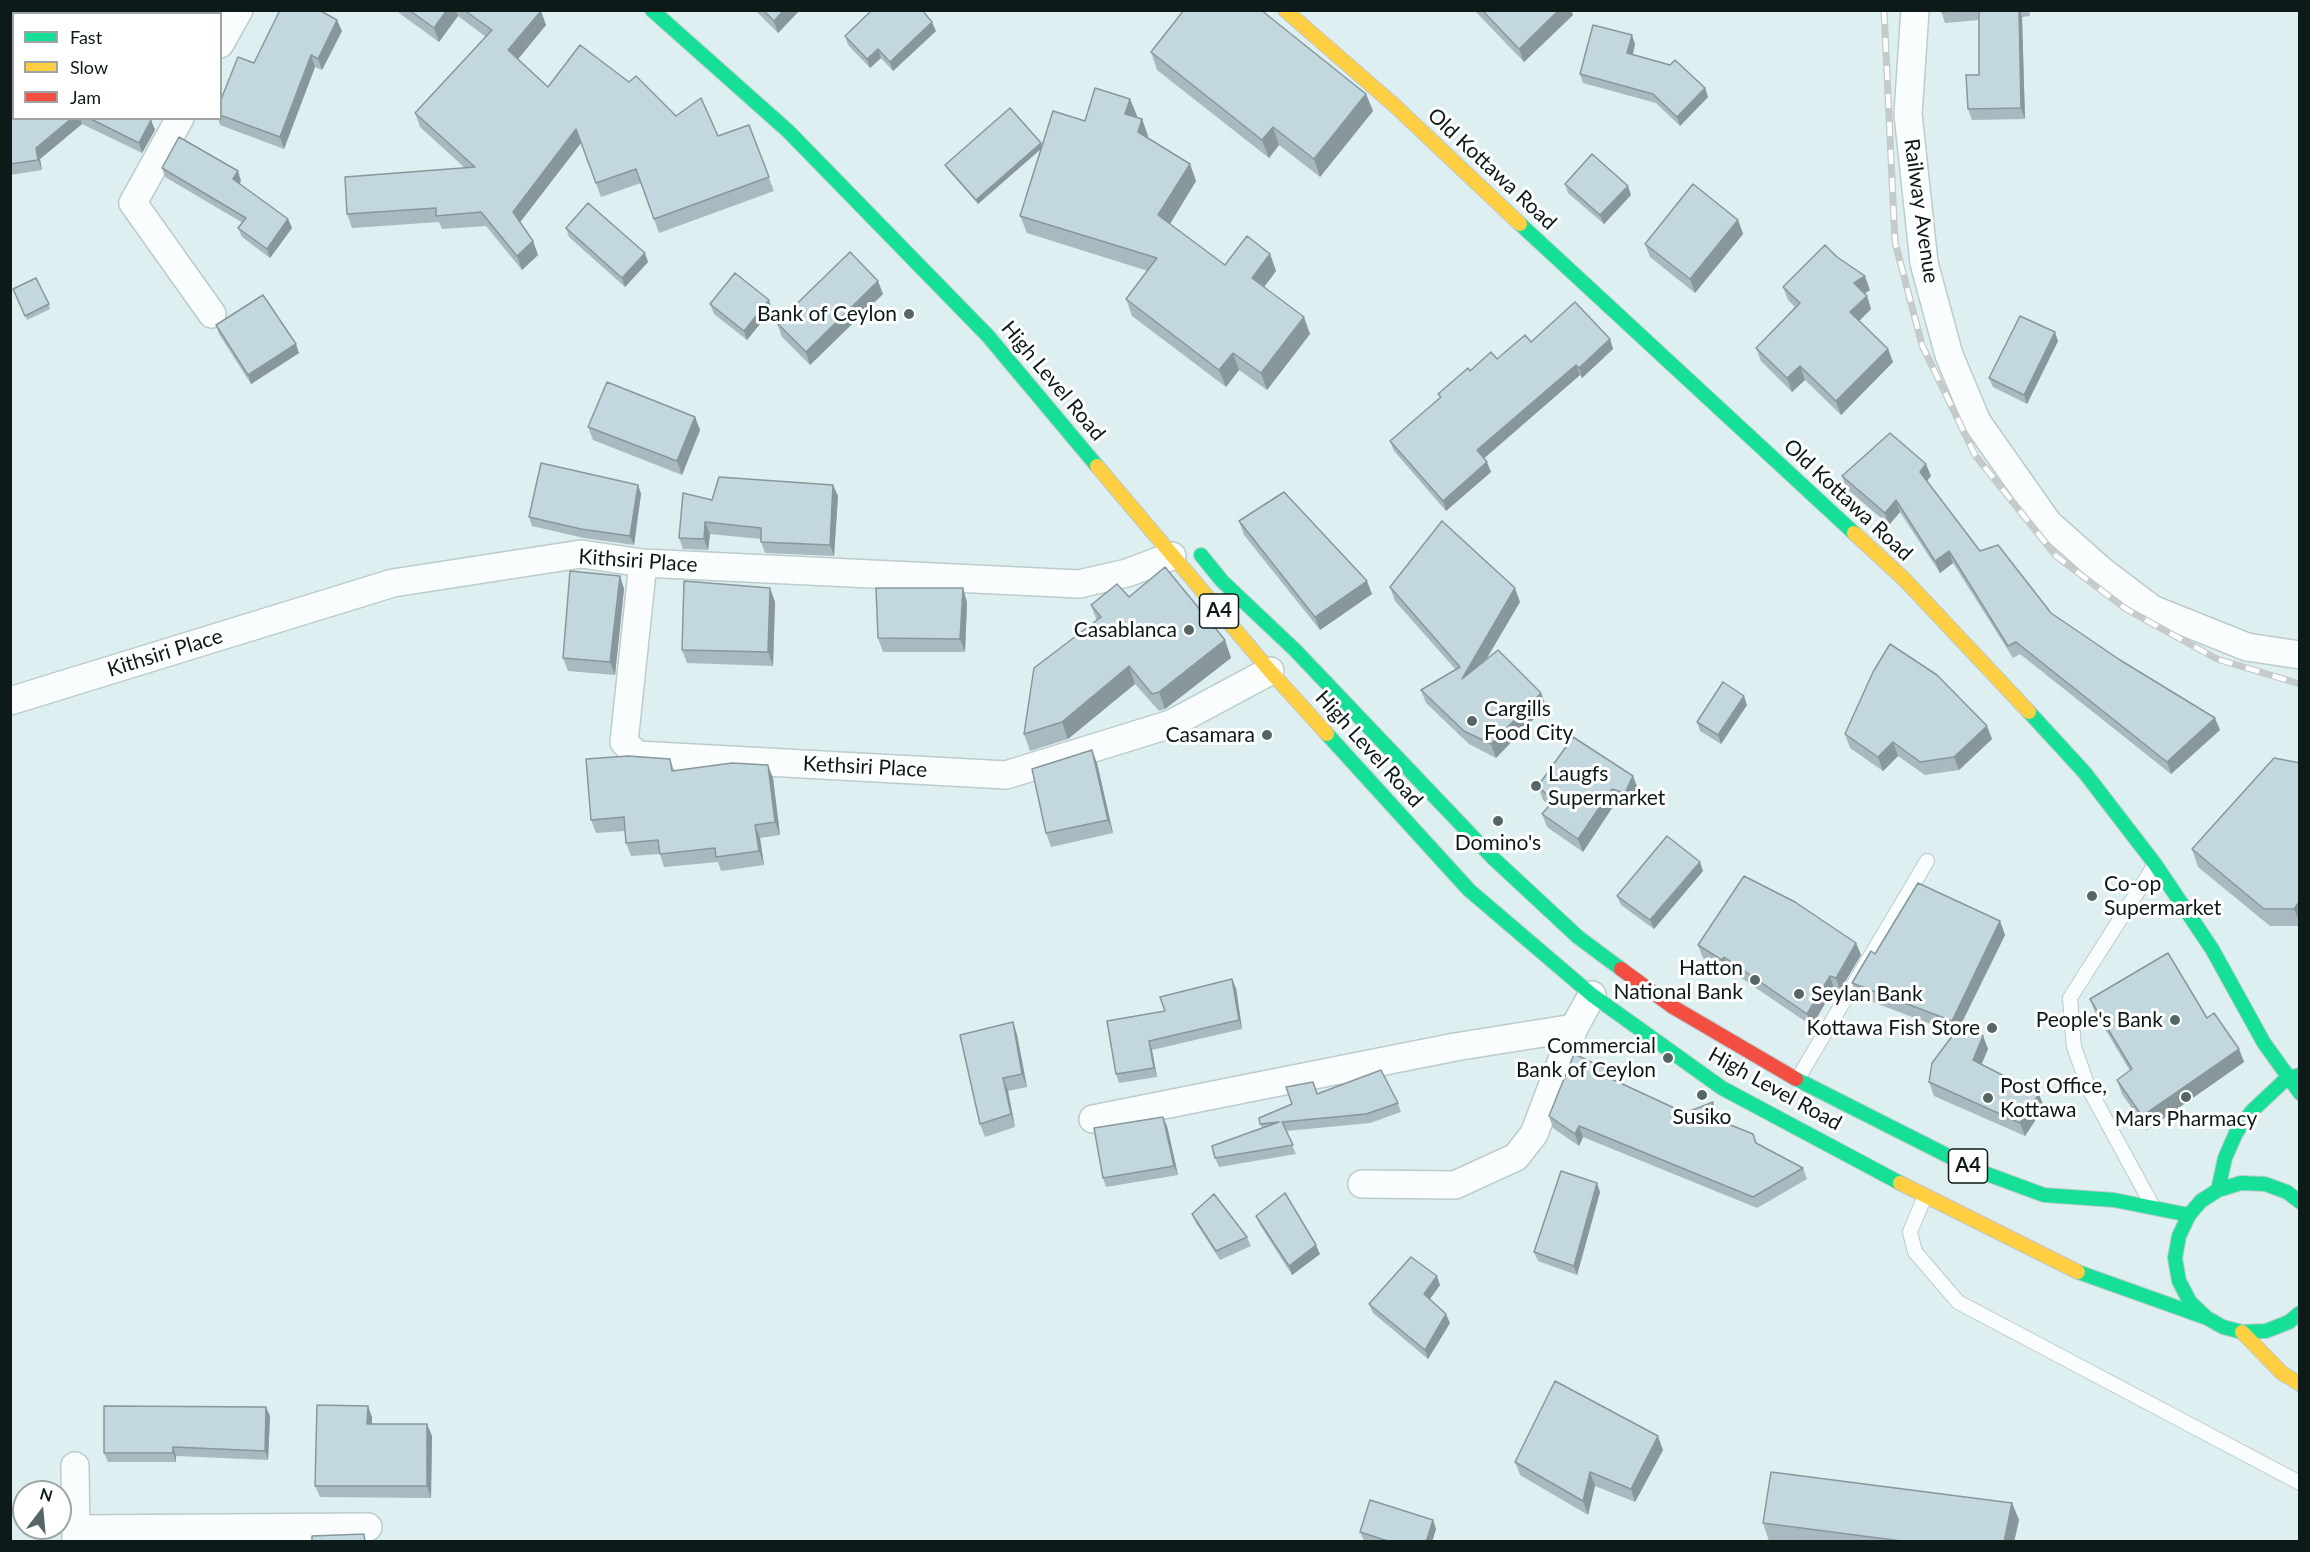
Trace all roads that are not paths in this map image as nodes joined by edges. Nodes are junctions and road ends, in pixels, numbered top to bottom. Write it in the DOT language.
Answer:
graph roads {
  1 [pos="239,10"];
  2 [pos="652,10"];
  3 [pos="1285,10"];
  4 [pos="1915,10"];
  5 [pos="222,40"];
  6 [pos="179,120"];
  7 [pos="212,314"];
  8 [pos="1181,549"];
  9 [pos="644,563"];
  10 [pos="2300,655"];
  11 [pos="1270,671"];
  12 [pos="10,701"];
  13 [pos="1927,861"];
  14 [pos="2155,864"];
  15 [pos="1592,995"];
  16 [pos="1574,1028"];
  17 [pos="2293,1076"];
  18 [pos="1797,1080"];
  19 [pos="2300,1093"];
  20 [pos="1093,1119"];
  21 [pos="1362,1184"];
  22 [pos="2218,1190"];
  23 [pos="1925,1196"];
  24 [pos="2300,1202"];
  25 [pos="2154,1208"];
  26 [pos="2189,1215"];
  27 [pos="2300,1313"];
  28 [pos="2207,1318"];
  29 [pos="2242,1332"];
  30 [pos="2300,1384"];
  31 [pos="75,1466"];
  32 [pos="2300,1483"];
  33 [pos="368,1527"];
  34 [pos="76,1535"];
  1 -- 5 [label="street"];
  2 -- 8 [label="main road, High Level Road / A4"];
  3 -- 14 [label="main road, Old Kottawa Road"];
  4 -- 10 [label="street, Railway Avenue"];
  6 -- 7 [label="street"];
  8 -- 9 [label="street, Kithsiri Place"];
  8 -- 11 [label="main road, High Level Road / A4"];
  8 -- 18 [label="main road, High Level Road / A4"];
  9 -- 11 [label="street, Kethsiri Place"];
  9 -- 12 [label="street, Kithsiri Place"];
  11 -- 15 [label="main road, High Level Road / A4"];
  13 -- 18 [label="lane"];
  14 -- 17 [label="main road, Old Kottawa Road"];
  14 -- 25 [label="lane"];
  15 -- 16 [label="street"];
  15 -- 23 [label="main road, High Level Road / A4"];
  16 -- 20 [label="street"];
  16 -- 21 [label="street"];
  17 -- 19 [label="main road, Old Kottawa Road"];
  17 -- 22 [label="main road"];
  18 -- 25 [label="main road, High Level Road / A4"];
  22 -- 24 [label="main road"];
  22 -- 26 [label="main road"];
  23 -- 28 [label="main road, High Level Road / A4"];
  23 -- 32 [label="lane"];
  25 -- 26 [label="main road, High Level Road / A4"];
  26 -- 28 [label="main road"];
  27 -- 29 [label="main road"];
  28 -- 29 [label="main road, High Level Road"];
  29 -- 30 [label="main road"];
  31 -- 34 [label="street"];
  33 -- 34 [label="street"];
}
